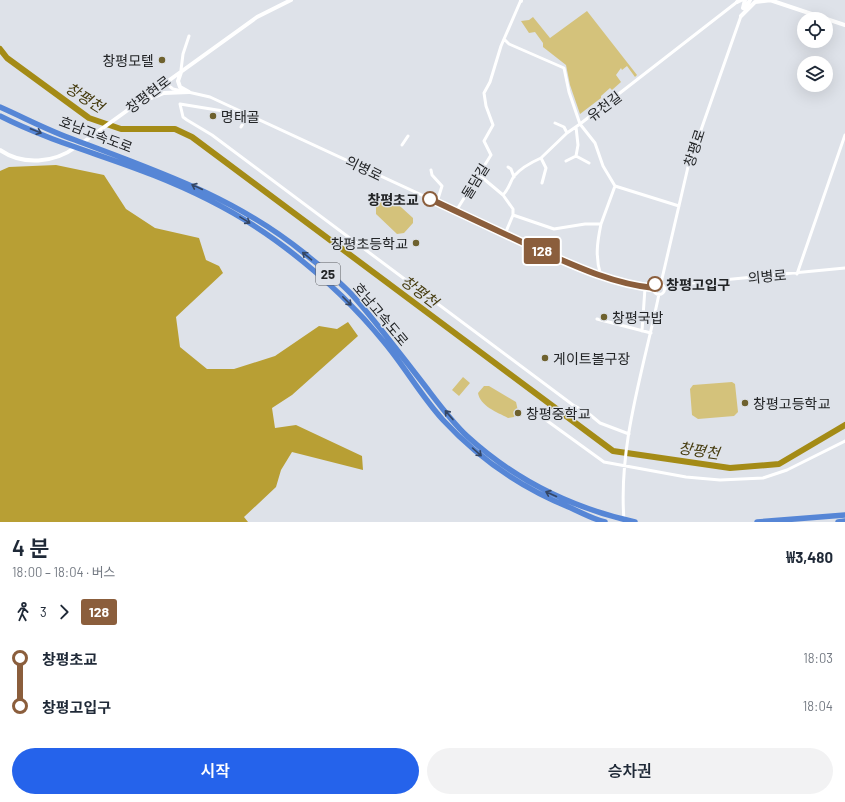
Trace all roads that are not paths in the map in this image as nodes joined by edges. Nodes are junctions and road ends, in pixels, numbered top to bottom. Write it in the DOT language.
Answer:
graph roads {
  1 [pos="291,0"];
  2 [pos="521,0"];
  3 [pos="745,0"];
  4 [pos="750,0"];
  5 [pos="772,0"];
  6 [pos="739,1"];
  7 [pos="741,16"];
  8 [pos="845,25"];
  9 [pos="189,36"];
  10 [pos="505,40"];
  11 [pos="186,66"];
  12 [pos="181,70"];
  13 [pos="164,82"];
  14 [pos="190,92"];
  15 [pos="133,106"];
  16 [pos="0,107"];
  17 [pos="248,115"];
  18 [pos="0,116"];
  19 [pos="555,123"];
  20 [pos="580,124"];
  21 [pos="241,127"];
  22 [pos="576,127"];
  23 [pos="567,133"];
  24 [pos="845,135"];
  25 [pos="408,136"];
  26 [pos="402,145"];
  27 [pos="0,150"];
  28 [pos="576,156"];
  29 [pos="541,158"];
  30 [pos="566,161"];
  31 [pos="589,163"];
  32 [pos="508,167"];
  33 [pos="431,170"];
  34 [pos="478,174"];
  35 [pos="514,177"];
  36 [pos="542,183"];
  37 [pos="615,186"];
  38 [pos="503,195"];
  39 [pos="436,202"];
  40 [pos="679,206"];
  41 [pos="456,211"];
  42 [pos="513,215"];
  43 [pos="600,224"];
  44 [pos="505,234"];
  45 [pos="845,268"];
  46 [pos="797,274"];
  47 [pos="601,276"];
  48 [pos="661,284"];
  49 [pos="646,288"];
  50 [pos="654,288"];
  51 [pos="665,289"];
  52 [pos="659,294"];
  53 [pos="598,318"];
  54 [pos="642,331"];
  55 [pos="651,333"];
  56 [pos="546,420"];
  57 [pos="629,436"];
  58 [pos="845,441"];
  59 [pos="624,466"];
  60 [pos="845,515"];
  61 [pos="602,521"];
  62 [pos="624,522"];
  63 [pos="635,522"];
  64 [pos="757,522"];
  65 [pos="838,522"];
  66 [pos="845,522"];
  1 -- 11 [label="main road, 창평현로"];
  2 -- 10 [label="street"];
  3 -- 7 [label="main road"];
  4 -- 7 [label="main road"];
  5 -- 7 [label="main road"];
  5 -- 8 [label="main road"];
  6 -- 20 [label="street, 유천길"];
  7 -- 40 [label="street, 창평로"];
  9 -- 12 [label="street"];
  10 -- 20 [label="street"];
  10 -- 34 [label="street, 돌담길"];
  11 -- 12 [label="main road, 창평현로"];
  11 -- 14 [label="main road"];
  12 -- 13 [label="main road, 창평현로"];
  13 -- 14 [label="street, 의병로"];
  13 -- 15 [label="main road, 창평현로"];
  14 -- 15 [label="main road"];
  14 -- 17 [label="street, 의병로"];
  15 -- 27 [label="main road, 창평현로"];
  63 -- 16 [label="highway, 호남고속도로 / 25, one-way"];
  17 -- 21 [label="street"];
  17 -- 39 [label="street, 의병로"];
  17 -- 57 [label="street"];
  18 -- 61 [label="highway, 호남고속도로 / 25, one-way"];
  19 -- 23 [label="street"];
  20 -- 22 [label="street"];
  20 -- 37 [label="street, 유천길"];
  22 -- 23 [label="street"];
  22 -- 28 [label="street"];
  23 -- 29 [label="street"];
  24 -- 46 [label="street"];
  25 -- 26 [label="street"];
  28 -- 30 [label="street"];
  28 -- 31 [label="street"];
  29 -- 35 [label="street"];
  29 -- 36 [label="street"];
  32 -- 35 [label="street"];
  33 -- 39 [label="street"];
  34 -- 38 [label="street"];
  34 -- 41 [label="street, 돌담길"];
  35 -- 38 [label="street"];
  37 -- 40 [label="street"];
  37 -- 43 [label="street"];
  38 -- 42 [label="street"];
  39 -- 41 [label="street, 의병로"];
  40 -- 48 [label="street, 창평로"];
  41 -- 44 [label="street, 의병로"];
  42 -- 43 [label="street"];
  42 -- 44 [label="street"];
  43 -- 47 [label="street"];
  44 -- 47 [label="street, 의병로"];
  45 -- 46 [label="street, 의병로"];
  46 -- 51 [label="street, 의병로"];
  47 -- 49 [label="street, 의병로"];
  48 -- 50 [label="street"];
  48 -- 51 [label="street"];
  49 -- 50 [label="street, 의병로"];
  49 -- 54 [label="street"];
  50 -- 52 [label="street"];
  51 -- 52 [label="street"];
  52 -- 55 [label="street"];
  53 -- 54 [label="street"];
  54 -- 55 [label="street"];
  55 -- 57 [label="street"];
  56 -- 59 [label="street"];
  57 -- 59 [label="street"];
  58 -- 59 [label="street"];
  59 -- 62 [label="street"];
  60 -- 64 [label="highway"];
  65 -- 66 [label="highway"];
}
